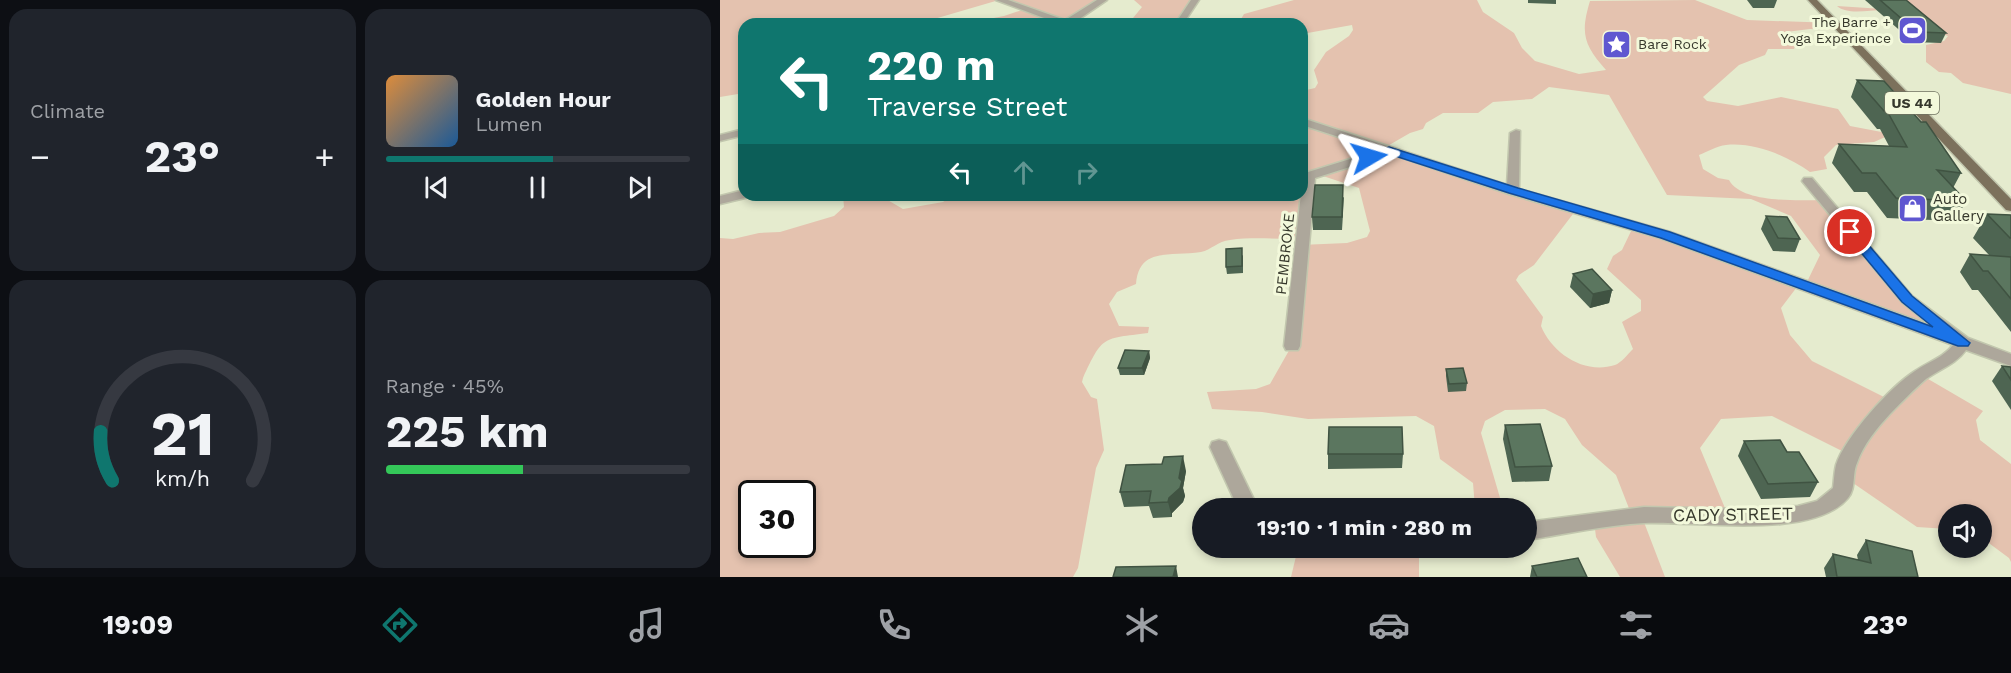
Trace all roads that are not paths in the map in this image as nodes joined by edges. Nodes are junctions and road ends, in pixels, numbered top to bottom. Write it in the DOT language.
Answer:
graph roads {
  1 [pos="1000,0"];
  2 [pos="1103,0"];
  3 [pos="1195,0"];
  4 [pos="1812,0"];
  5 [pos="1051,18"];
  6 [pos="1077,18"];
  7 [pos="1183,18"];
  8 [pos="1308,123"];
  9 [pos="1516,133"];
  10 [pos="738,134"];
  11 [pos="720,138"];
  12 [pos="1389,151"];
  13 [pos="1808,181"];
  14 [pos="1308,186"];
  15 [pos="1514,191"];
  16 [pos="738,196"];
  17 [pos="720,200"];
  18 [pos="1306,201"];
  19 [pos="2011,207"];
  20 [pos="1963,343"];
  21 [pos="1292,346"];
  22 [pos="2011,360"];
  23 [pos="1219,447"];
  24 [pos="1243,498"];
  25 [pos="1537,530"];
  1 -- 5 [label="street"];
  2 -- 6 [label="street"];
  3 -- 7 [label="street"];
  4 -- 19 [label="main road, US 44"];
  8 -- 12 [label="street"];
  9 -- 15 [label="street"];
  10 -- 11 [label="street"];
  12 -- 14 [label="street, PEMBROKE"];
  12 -- 15 [label="street"];
  13 -- 20 [label="street"];
  15 -- 20 [label="street"];
  16 -- 17 [label="street"];
  18 -- 21 [label="street, PEMBROKE"];
  20 -- 22 [label="street"];
  20 -- 25 [label="street, CADY STREET"];
  23 -- 24 [label="street"];
}
